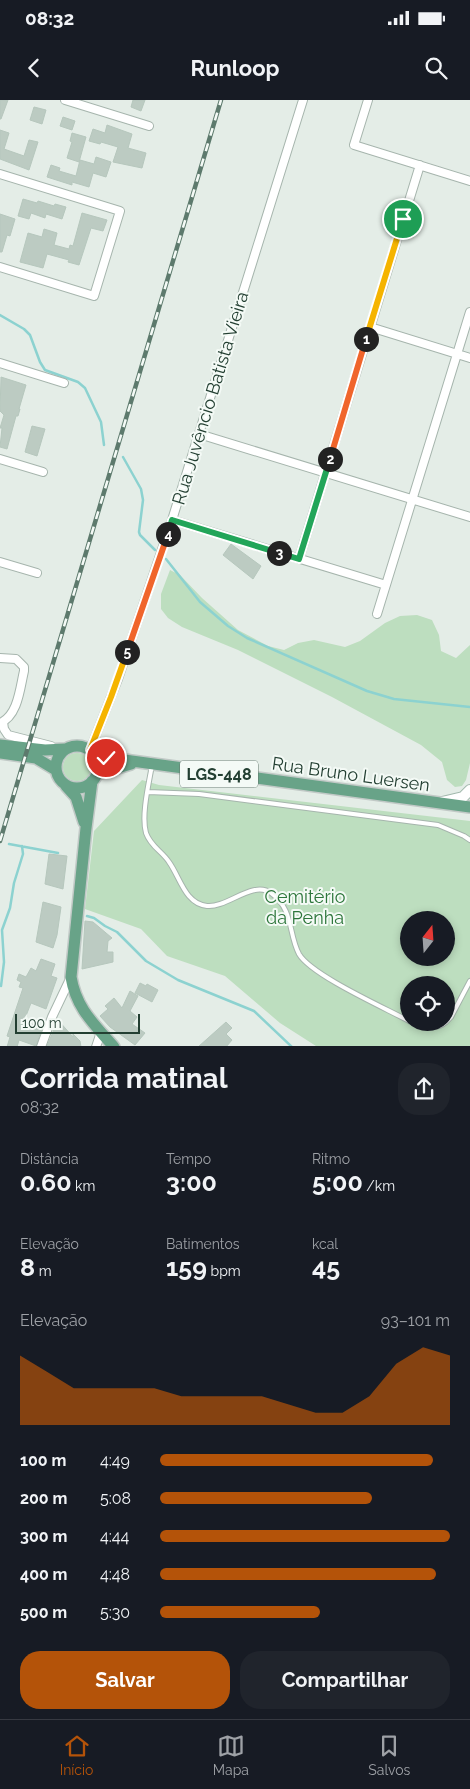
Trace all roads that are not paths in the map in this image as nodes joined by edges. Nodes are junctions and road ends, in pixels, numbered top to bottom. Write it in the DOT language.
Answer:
graph roads {
  1 [pos="65,100"];
  2 [pos="303,100"];
  3 [pos="368,100"];
  4 [pos="149,126"];
  5 [pos="420,165"];
  6 [pos="0,174"];
  7 [pos="470,181"];
  8 [pos="0,267"];
  9 [pos="470,312"];
  10 [pos="370,327"];
  11 [pos="457,354"];
  12 [pos="470,358"];
  13 [pos="0,363"];
  14 [pos="64,383"];
  15 [pos="199,434"];
  16 [pos="0,459"];
  17 [pos="43,472"];
  18 [pos="326,472"];
  19 [pos="413,499"];
  20 [pos="470,517"];
  21 [pos="172,520"];
  22 [pos="299,559"];
  23 [pos="0,562"];
  24 [pos="37,573"];
  25 [pos="386,585"];
  26 [pos="377,614"];
  27 [pos="0,658"];
  28 [pos="2,722"];
  29 [pos="0,745"];
  30 [pos="65,749"];
  31 [pos="0,753"];
  32 [pos="92,753"];
  33 [pos="138,763"];
  34 [pos="152,765"];
  35 [pos="56,770"];
  36 [pos="95,778"];
  37 [pos="64,784"];
  38 [pos="470,790"];
  39 [pos="148,792"];
  40 [pos="439,803"];
  41 [pos="470,807"];
  42 [pos="86,828"];
  43 [pos="470,840"];
  44 [pos="71,977"];
  45 [pos="470,981"];
  46 [pos="455,1009"];
  47 [pos="400,1017"];
  48 [pos="101,1032"];
  49 [pos="41,1046"];
  50 [pos="96,1046"];
  51 [pos="114,1046"];
  1 -- 4 [label="street"];
  2 -- 15 [label="street, Rua Juvêncio Batista Vieira"];
  3 -- 5 [label="street"];
  5 -- 7 [label="street"];
  5 -- 10 [label="street"];
  6 -- 8 [label="street"];
  9 -- 11 [label="street"];
  10 -- 11 [label="street"];
  10 -- 18 [label="street"];
  11 -- 12 [label="street"];
  11 -- 19 [label="street"];
  13 -- 14 [label="street"];
  15 -- 18 [label="street"];
  15 -- 21 [label="street, Rua Juvêncio Batista Vieira"];
  16 -- 17 [label="street"];
  18 -- 19 [label="street"];
  18 -- 22 [label="street"];
  19 -- 20 [label="street"];
  19 -- 25 [label="street"];
  21 -- 22 [label="street"];
  21 -- 32 [label="street, Rua Juvêncio Batista Vieira"];
  22 -- 25 [label="street"];
  23 -- 24 [label="street"];
  25 -- 26 [label="street"];
  27 -- 28 [label="street"];
  28 -- 30 [label="street"];
  29 -- 30 [label="main road"];
  30 -- 32 [label="main road"];
  30 -- 35 [label="main road"];
  31 -- 35 [label="main road"];
  32 -- 33 [label="main road, Rua Bruno Luersen / LGS-448"];
  32 -- 36 [label="main road"];
  33 -- 34 [label="main road, Rua Bruno Luersen / LGS-448"];
  33 -- 36 [label="main road, Rua Bruno Luersen / LGS-448"];
  34 -- 39 [label="lane"];
  34 -- 40 [label="main road, Rua Bruno Luersen / LGS-448"];
  35 -- 37 [label="main road"];
  36 -- 37 [label="main road"];
  36 -- 42 [label="main road"];
  37 -- 42 [label="main road"];
  38 -- 40 [label="main road"];
  39 -- 43 [label="lane"];
  39 -- 47 [label="lane"];
  40 -- 41 [label="main road, Rua Bruno Luersen / LGS-448"];
  42 -- 44 [label="main road"];
  44 -- 48 [label="main road"];
  44 -- 49 [label="street"];
  45 -- 46 [label="lane"];
  48 -- 50 [label="street"];
  48 -- 51 [label="main road"];
}
